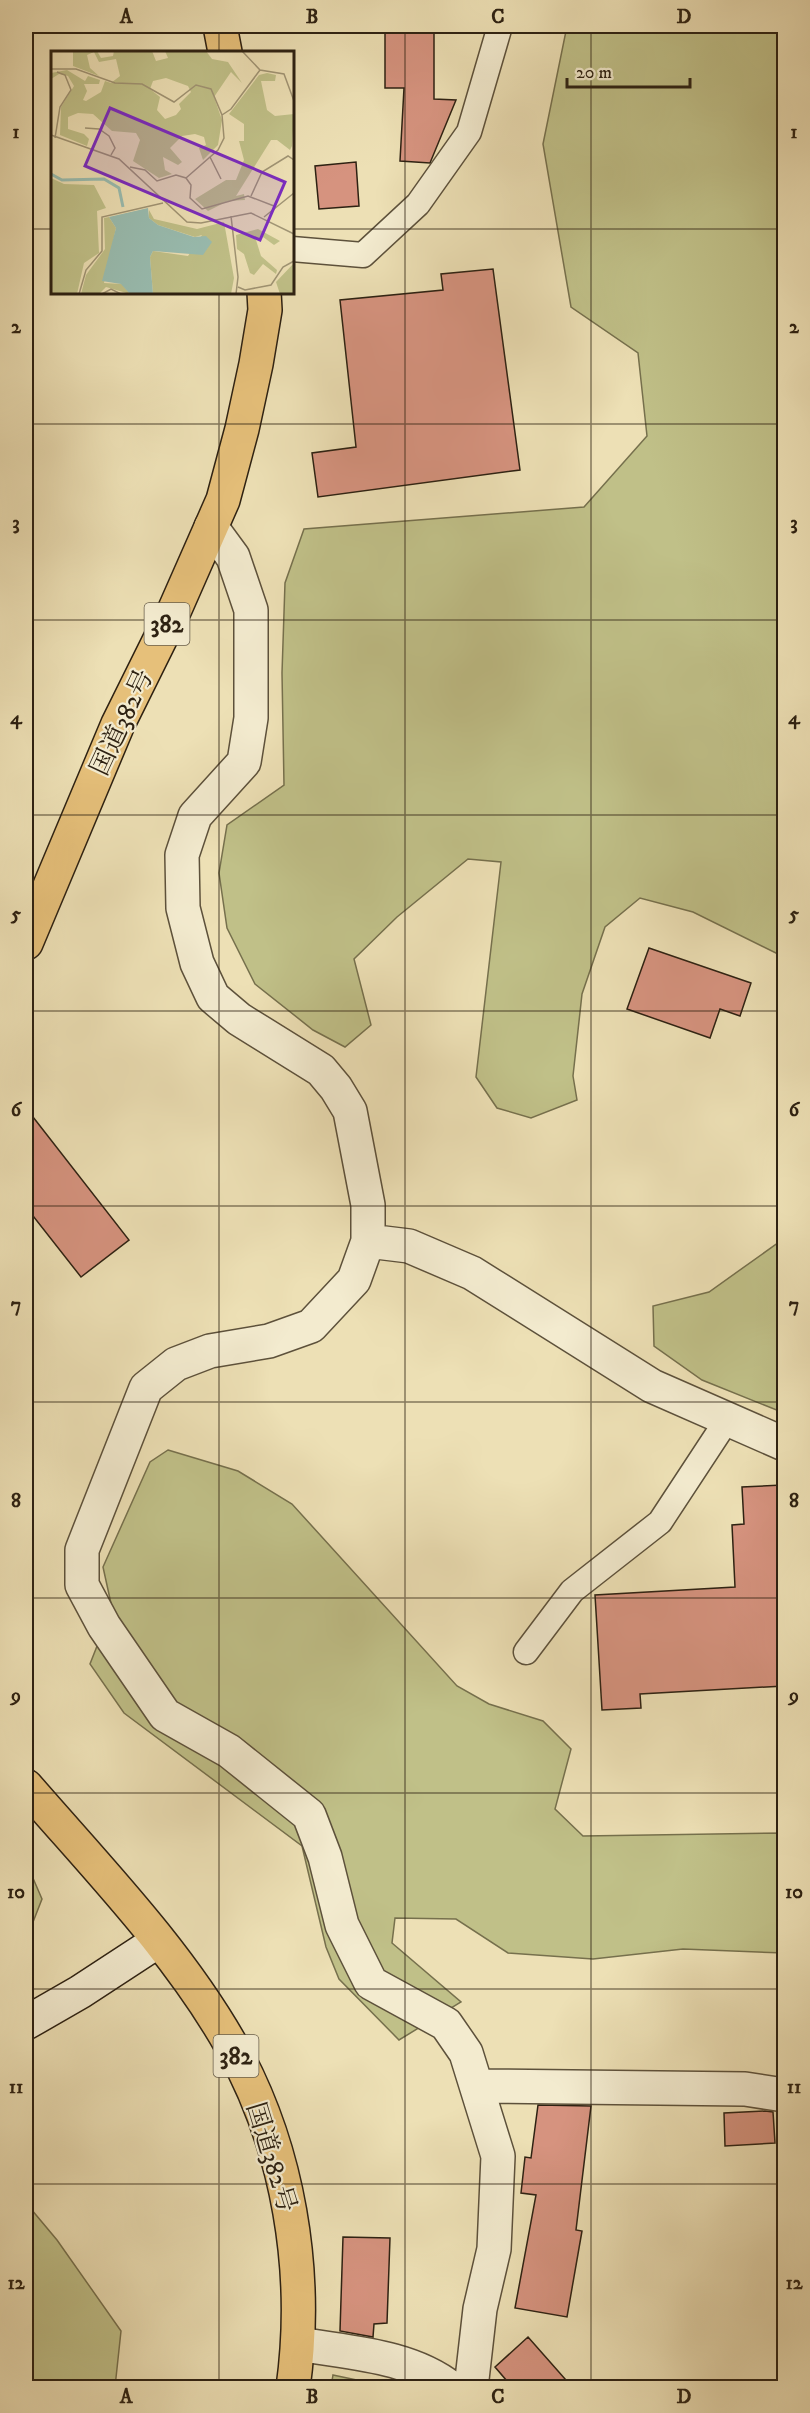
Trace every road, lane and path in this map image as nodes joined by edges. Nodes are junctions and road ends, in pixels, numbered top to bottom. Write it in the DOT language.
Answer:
graph roads {
  1 [pos="220,26"];
  2 [pos="500,26"];
  3 [pos="225,51"];
  4 [pos="294,249"];
  5 [pos="264,294"];
  6 [pos="211,527"];
  7 [pos="26,943"];
  8 [pos="368,1240"];
  9 [pos="727,1420"];
  10 [pos="784,1444"];
  11 [pos="526,1652"];
  12 [pos="26,1786"];
  13 [pos="158,1941"];
  14 [pos="26,2023"];
  15 [pos="477,2086"];
  16 [pos="784,2096"];
  17 [pos="299,2344"];
  18 [pos="293,2388"];
  19 [pos="451,2388"];
  20 [pos="471,2388"];
  1 -- 3 [label="highway"];
  2 -- 4 [label="lane"];
  5 -- 6 [label="highway, 国道382号 / 382"];
  6 -- 7 [label="highway, 国道382号 / 382"];
  6 -- 8 [label="street"];
  8 -- 9 [label="street"];
  8 -- 15 [label="street"];
  9 -- 10 [label="street"];
  9 -- 11 [label="lane"];
  12 -- 13 [label="highway, 国道382号 / 382"];
  13 -- 14 [label="street"];
  13 -- 17 [label="highway, 国道382号 / 382"];
  15 -- 16 [label="street"];
  15 -- 20 [label="street"];
  17 -- 18 [label="highway, 国道382号 / 382"];
  17 -- 19 [label="street"];
}
